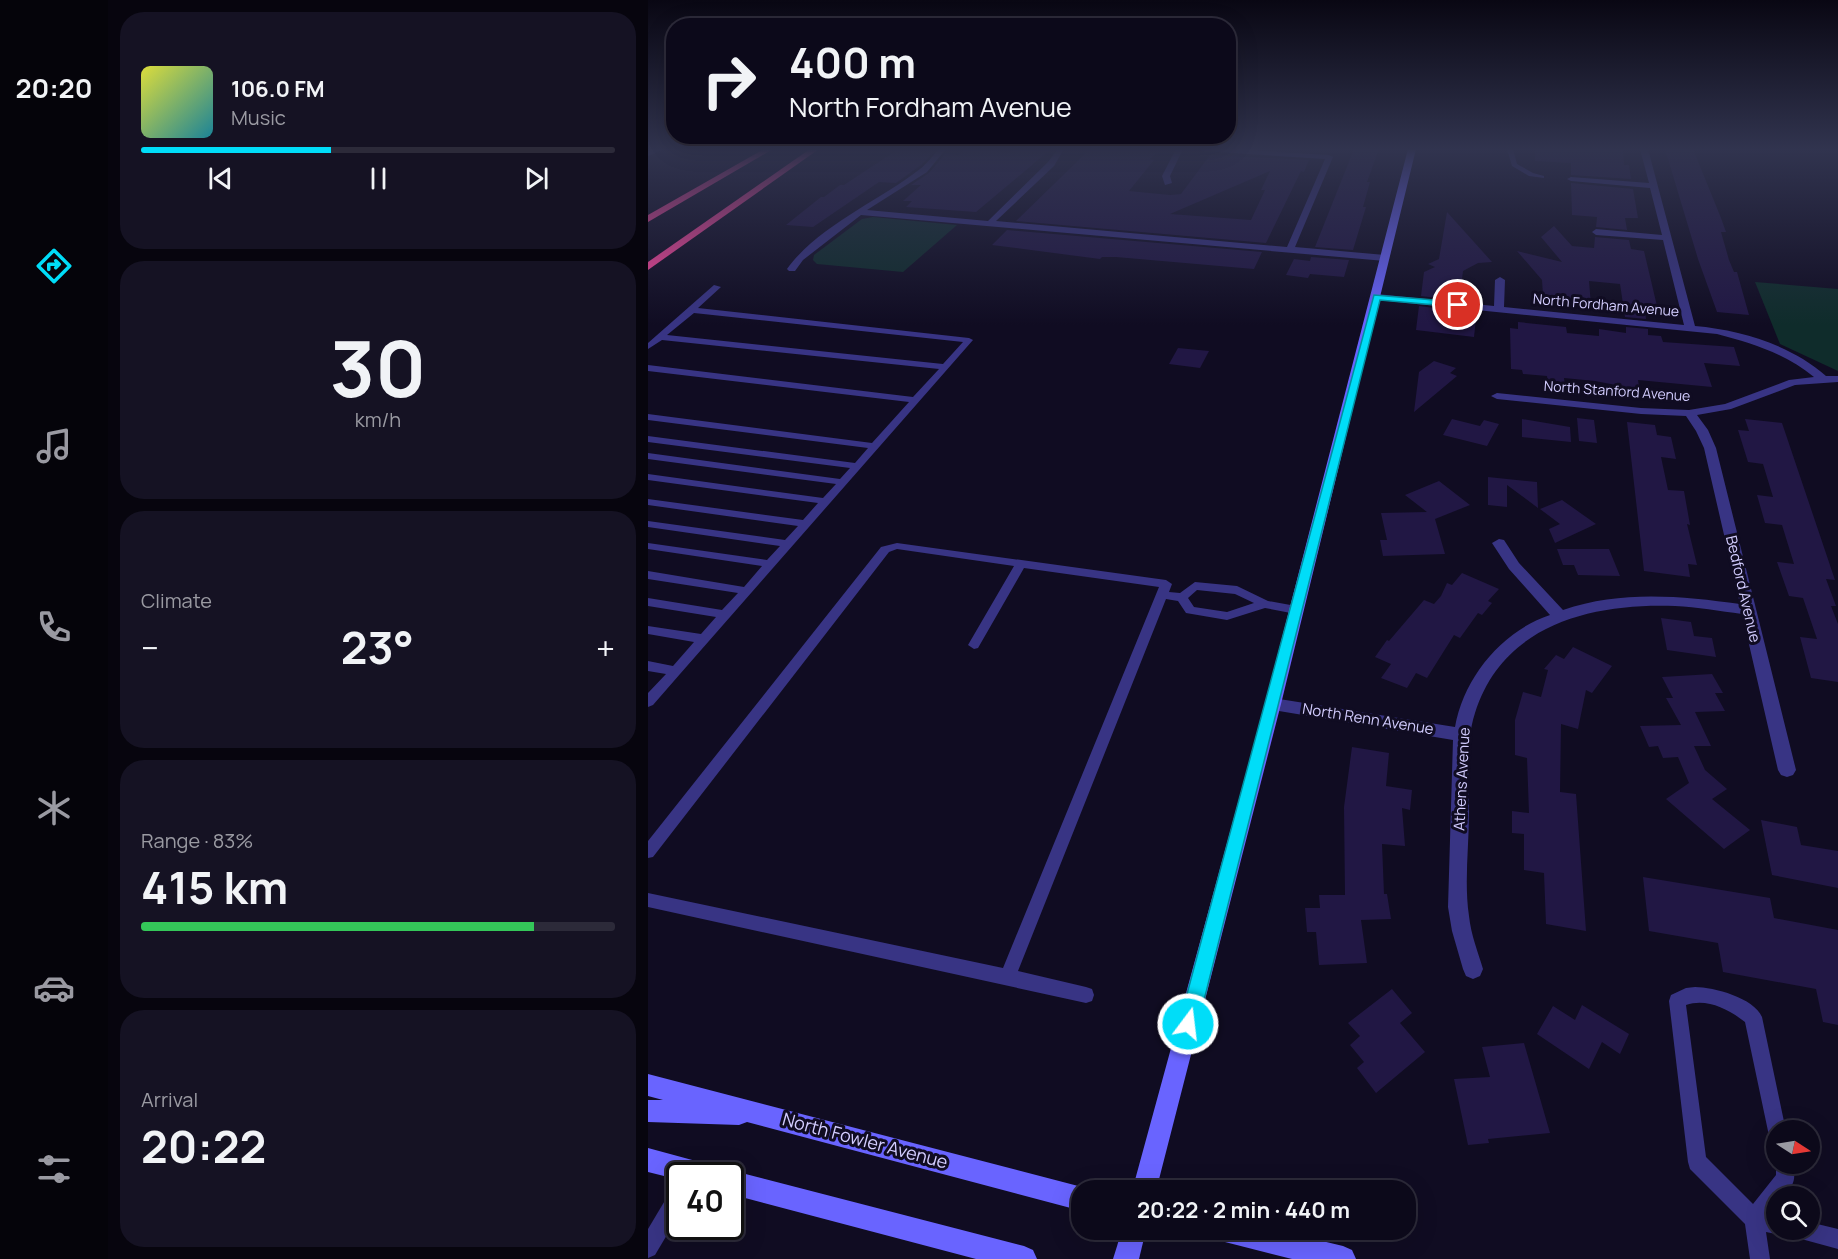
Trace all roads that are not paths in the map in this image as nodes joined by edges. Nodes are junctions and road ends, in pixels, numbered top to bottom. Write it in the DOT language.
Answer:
graph roads {
  1 [pos="667,208"];
  2 [pos="721,208"];
  3 [pos="731,208"];
  4 [pos="866,208"];
  5 [pos="1006,208"];
  6 [pos="1307,208"];
  7 [pos="1397,208"];
  8 [pos="1659,208"];
  9 [pos="859,212"];
  10 [pos="648,218"];
  11 [pos="990,223"];
  12 [pos="1596,232"];
  13 [pos="1666,238"];
  14 [pos="1290,249"];
  15 [pos="648,254"];
  16 [pos="1385,258"];
  17 [pos="648,267"];
  18 [pos="792,269"];
  19 [pos="1500,280"];
  20 [pos="717,287"];
  21 [pos="1377,297"];
  22 [pos="1499,309"];
  23 [pos="692,310"];
  24 [pos="1690,327"];
  25 [pos="660,337"];
  26 [pos="648,347"];
  27 [pos="648,368"];
  28 [pos="945,368"];
  29 [pos="1822,378"];
  30 [pos="1838,379"];
  31 [pos="1497,396"];
  32 [pos="915,400"];
  33 [pos="1689,413"];
  34 [pos="648,417"];
  35 [pos="648,439"];
  36 [pos="875,446"];
  37 [pos="648,456"];
  38 [pos="858,466"];
  39 [pos="648,477"];
  40 [pos="843,482"];
  41 [pos="826,501"];
  42 [pos="648,502"];
  43 [pos="648,524"];
  44 [pos="806,524"];
  45 [pos="1499,543"];
  46 [pos="788,544"];
  47 [pos="648,546"];
  48 [pos="1021,563"];
  49 [pos="770,564"];
  50 [pos="648,575"];
  51 [pos="747,591"];
  52 [pos="1162,595"];
  53 [pos="1182,597"];
  54 [pos="648,602"];
  55 [pos="1265,604"];
  56 [pos="1296,610"];
  57 [pos="1747,610"];
  58 [pos="726,615"];
  59 [pos="1559,615"];
  60 [pos="648,630"];
  61 [pos="704,639"];
  62 [pos="974,645"];
  63 [pos="648,666"];
  64 [pos="676,671"];
  65 [pos="649,699"];
  66 [pos="1273,704"];
  67 [pos="1462,735"];
  68 [pos="1787,770"];
  69 [pos="648,852"];
  70 [pos="648,900"];
  71 [pos="1473,969"];
  72 [pos="1008,977"];
  73 [pos="1086,995"];
  74 [pos="648,1085"];
  75 [pos="648,1111"];
  76 [pos="769,1115"];
  77 [pos="1775,1120"];
  78 [pos="648,1160"];
  79 [pos="666,1166"];
  80 [pos="1785,1174"];
  81 [pos="1147,1180"];
  82 [pos="744,1186"];
  83 [pos="1071,1196"];
  84 [pos="666,1218"];
  85 [pos="1754,1219"];
  86 [pos="1766,1222"];
  87 [pos="1820,1234"];
  88 [pos="1838,1239"];
  89 [pos="1131,1240"];
  90 [pos="1266,1240"];
  91 [pos="648,1248"];
  92 [pos="1024,1259"];
  93 [pos="1126,1259"];
  94 [pos="1343,1259"];
  95 [pos="1760,1259"];
  1 -- 10 [label="highway"];
  2 -- 15 [label="highway"];
  3 -- 17 [label="highway"];
  4 -- 9 [label="street"];
  5 -- 11 [label="street"];
  6 -- 14 [label="street"];
  7 -- 16 [label="street"];
  8 -- 13 [label="street"];
  9 -- 11 [label="street"];
  9 -- 18 [label="street"];
  11 -- 14 [label="street"];
  12 -- 13 [label="street"];
  13 -- 24 [label="street"];
  14 -- 16 [label="street"];
  16 -- 21 [label="street"];
  19 -- 22 [label="street"];
  20 -- 23 [label="lane"];
  21 -- 22 [label="street, North Fordham Avenue"];
  21 -- 56 [label="street"];
  22 -- 24 [label="street, North Fordham Avenue"];
  23 -- 25 [label="lane"];
  23 -- 28 [label="lane"];
  24 -- 29 [label="street, North Fordham Avenue"];
  25 -- 26 [label="lane"];
  25 -- 28 [label="lane"];
  27 -- 32 [label="lane"];
  28 -- 32 [label="lane"];
  29 -- 30 [label="street, North Stanford Avenue"];
  29 -- 33 [label="street, North Stanford Avenue"];
  31 -- 33 [label="street, North Stanford Avenue"];
  32 -- 36 [label="lane"];
  33 -- 57 [label="street, Bedford Avenue"];
  34 -- 36 [label="lane"];
  35 -- 38 [label="lane"];
  36 -- 38 [label="lane"];
  37 -- 40 [label="lane"];
  38 -- 40 [label="lane"];
  39 -- 41 [label="lane"];
  40 -- 41 [label="lane"];
  41 -- 44 [label="lane"];
  42 -- 44 [label="lane"];
  43 -- 46 [label="lane"];
  44 -- 46 [label="lane"];
  45 -- 59 [label="street"];
  46 -- 49 [label="lane"];
  47 -- 49 [label="lane"];
  48 -- 52 [label="lane"];
  48 -- 62 [label="lane"];
  48 -- 69 [label="lane"];
  49 -- 51 [label="lane"];
  50 -- 51 [label="lane"];
  51 -- 58 [label="lane"];
  52 -- 53 [label="lane"];
  52 -- 72 [label="lane"];
  53 -- 55 [label="lane"];
  53 -- 55 [label="lane"];
  54 -- 58 [label="lane"];
  55 -- 56 [label="lane"];
  56 -- 66 [label="street"];
  57 -- 59 [label="street, Athens Avenue"];
  57 -- 68 [label="street, Bedford Avenue"];
  58 -- 61 [label="lane"];
  59 -- 67 [label="street, Athens Avenue"];
  60 -- 61 [label="lane"];
  61 -- 64 [label="lane"];
  63 -- 64 [label="lane"];
  64 -- 65 [label="lane"];
  66 -- 67 [label="street, North Renn Avenue"];
  66 -- 81 [label="street"];
  67 -- 71 [label="street, Athens Avenue"];
  70 -- 72 [label="lane"];
  72 -- 73 [label="lane"];
  74 -- 76 [label="street, North Fowler Avenue"];
  75 -- 76 [label="street"];
  76 -- 83 [label="street, North Fowler Avenue"];
  77 -- 85 [label="lane"];
  78 -- 79 [label="street"];
  80 -- 85 [label="lane"];
  82 -- 92 [label="street"];
  84 -- 91 [label="lane"];
  85 -- 86 [label="lane"];
  85 -- 95 [label="lane"];
  87 -- 88 [label="lane"];
  89 -- 93 [label="street"];
  90 -- 94 [label="street"];
}
